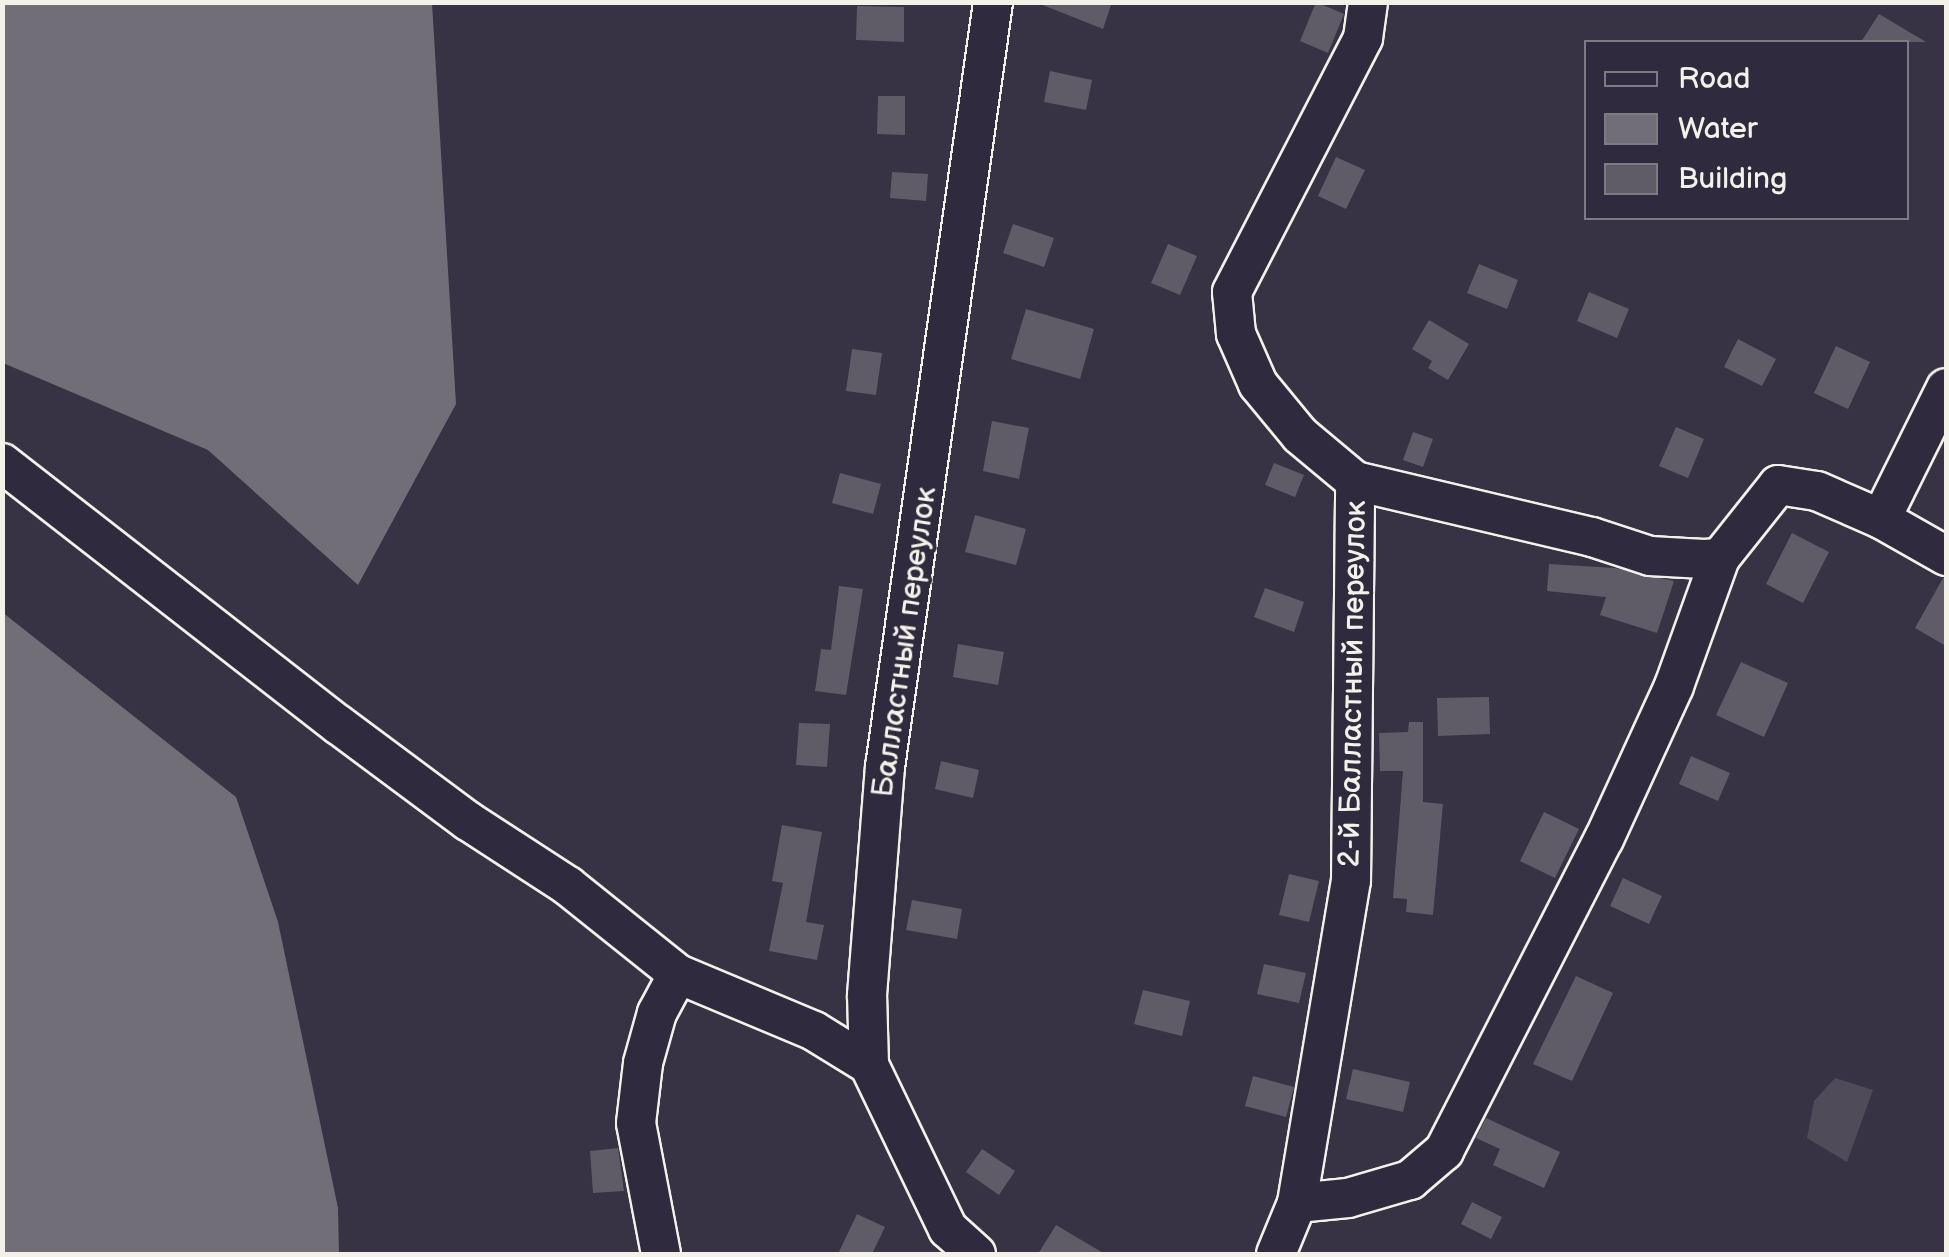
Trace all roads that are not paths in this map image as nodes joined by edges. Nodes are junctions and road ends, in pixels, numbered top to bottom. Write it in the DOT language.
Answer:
graph roads {
  1 [pos="993,2"];
  2 [pos="1368,2"];
  3 [pos="1946,388"];
  4 [pos="2,462"];
  5 [pos="1356,481"];
  6 [pos="1882,519"];
  7 [pos="1946,556"];
  8 [pos="1720,558"];
  9 [pos="678,974"];
  10 [pos="869,1065"];
  11 [pos="1297,1203"];
  12 [pos="661,1254"];
  13 [pos="976,1254"];
  14 [pos="1276,1254"];
  1 -- 10 [label="street, Балластный переулок"];
  2 -- 5 [label="street, 2-й Балластный переулок"];
  3 -- 6 [label="street"];
  4 -- 9 [label="street"];
  5 -- 8 [label="street"];
  5 -- 11 [label="street, 2-й Балластный переулок"];
  6 -- 7 [label="street"];
  6 -- 8 [label="street"];
  8 -- 11 [label="street"];
  9 -- 10 [label="street"];
  9 -- 12 [label="street"];
  10 -- 13 [label="street, Балластный переулок"];
  11 -- 14 [label="street, 2-й Балластный переулок"];
}
